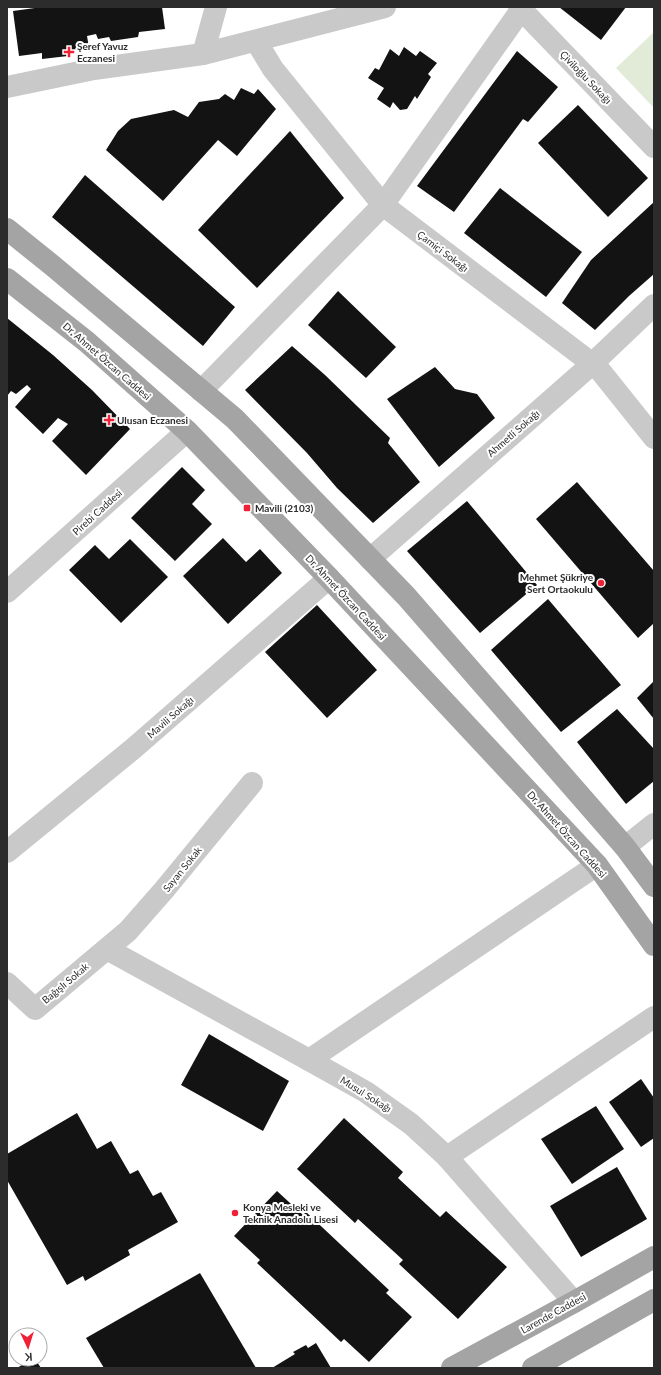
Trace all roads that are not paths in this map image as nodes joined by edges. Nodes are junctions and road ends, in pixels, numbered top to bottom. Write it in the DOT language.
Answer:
graph roads {
  1 [pos="216,7"];
  2 [pos="385,7"];
  3 [pos="520,8"];
  4 [pos="256,41"];
  5 [pos="203,54"];
  6 [pos="7,87"];
  7 [pos="654,147"];
  8 [pos="383,205"];
  9 [pos="7,229"];
  10 [pos="7,279"];
  11 [pos="654,305"];
  12 [pos="592,364"];
  13 [pos="201,391"];
  14 [pos="187,432"];
  15 [pos="654,438"];
  16 [pos="370,559"];
  17 [pos="329,578"];
  18 [pos="7,592"];
  19 [pos="252,783"];
  20 [pos="654,824"];
  21 [pos="625,847"];
  22 [pos="7,852"];
  23 [pos="597,865"];
  24 [pos="654,886"];
  25 [pos="654,945"];
  26 [pos="107,949"];
  27 [pos="7,983"];
  28 [pos="654,1017"];
  29 [pos="309,1060"];
  30 [pos="447,1157"];
  31 [pos="654,1257"];
  32 [pos="654,1300"];
  33 [pos="574,1302"];
  34 [pos="452,1368"];
  35 [pos="533,1368"];
  1 -- 5 [label="street"];
  2 -- 4 [label="street"];
  3 -- 7 [label="street, Çiviloğlu Sokağı"];
  3 -- 8 [label="street"];
  4 -- 5 [label="street"];
  4 -- 8 [label="street, Çamiçi Sokağı"];
  5 -- 6 [label="street"];
  8 -- 12 [label="street, Çamiçi Sokağı"];
  8 -- 13 [label="street"];
  9 -- 13 [label="main road"];
  10 -- 14 [label="main road, Dr. Ahmet Özcan Caddesi"];
  11 -- 12 [label="street, Ahmetli Sokağı"];
  12 -- 15 [label="street, Çamiçi Sokağı"];
  12 -- 16 [label="street, Ahmetli Sokağı"];
  13 -- 16 [label="main road"];
  14 -- 17 [label="main road, Dr. Ahmet Özcan Caddesi"];
  14 -- 18 [label="street, Pirebi Caddesi"];
  16 -- 21 [label="main road"];
  17 -- 22 [label="street, Mavili Sokağı"];
  17 -- 23 [label="main road, Dr. Ahmet Özcan Caddesi"];
  19 -- 26 [label="street, Sayan Sokak"];
  20 -- 21 [label="street"];
  21 -- 24 [label="main road"];
  23 -- 25 [label="main road, Dr. Ahmet Özcan Caddesi"];
  23 -- 29 [label="street"];
  26 -- 27 [label="street, Bağışlı Sokak"];
  26 -- 29 [label="street, Musul Sokağı"];
  28 -- 30 [label="street"];
  29 -- 30 [label="street, Musul Sokağı"];
  30 -- 33 [label="street, Musul Sokağı"];
  31 -- 33 [label="main road, Larende Caddesi"];
  32 -- 35 [label="main road"];
  33 -- 34 [label="main road, Larende Caddesi"];
}
